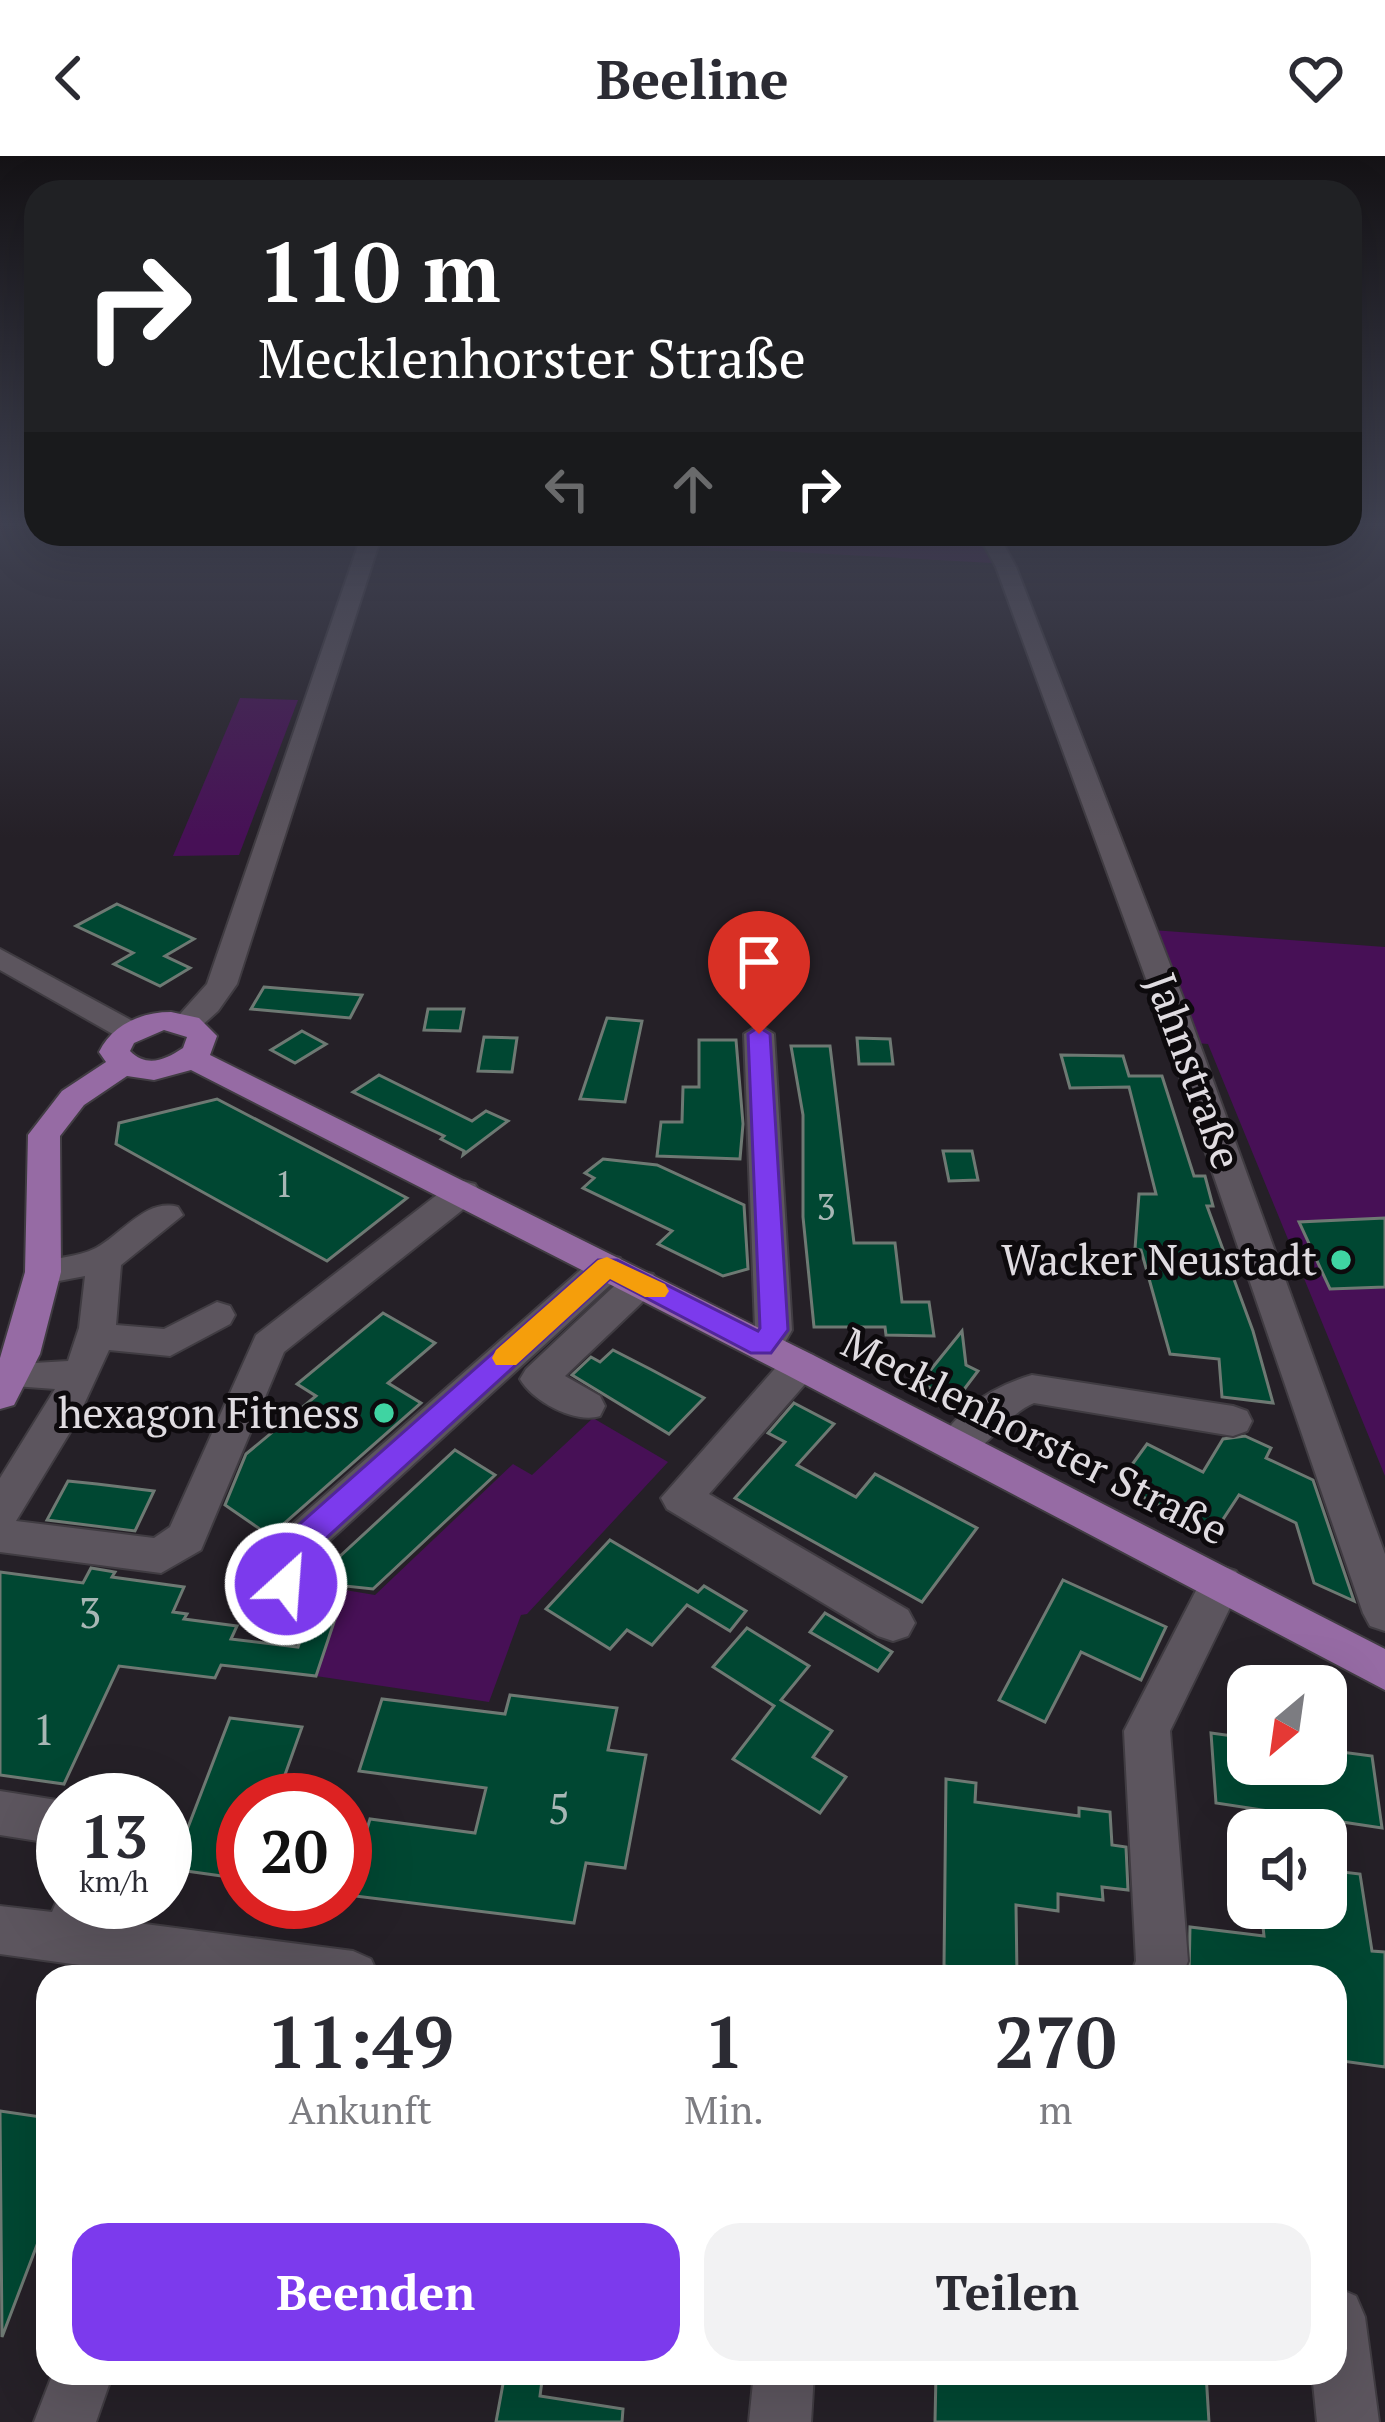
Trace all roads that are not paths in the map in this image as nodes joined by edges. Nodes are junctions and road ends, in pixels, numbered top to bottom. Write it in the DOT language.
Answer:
graph roads {
  1 [pos="341,627"];
  2 [pos="1028,627"];
  3 [pos="0,958"];
  4 [pos="759,1034"];
  5 [pos="190,1040"];
  6 [pos="126,1048"];
  7 [pos="464,1192"];
  8 [pos="166,1215"];
  9 [pos="103,1260"];
  10 [pos="43,1272"];
  11 [pos="624,1275"];
  12 [pos="217,1315"];
  13 [pos="96,1336"];
  14 [pos="761,1346"];
  15 [pos="800,1365"];
  16 [pos="8,1370"];
  17 [pos="79,1375"];
  18 [pos="586,1406"];
  19 [pos="1233,1421"];
  20 [pos="957,1446"];
  21 [pos="0,1512"];
  22 [pos="0,1529"];
  23 [pos="1221,1583"];
  24 [pos="1385,1613"];
  25 [pos="274,1623"];
  26 [pos="893,1623"];
  27 [pos="1385,1670"];
  28 [pos="0,1813"];
  29 [pos="36,1819"];
  30 [pos="36,1925"];
  31 [pos="102,1929"];
  32 [pos="0,1930"];
  33 [pos="218,1965"];
  34 [pos="1160,1965"];
  35 [pos="79,2385"];
  36 [pos="783,2385"];
  37 [pos="1343,2385"];
  38 [pos="65,2422"];
  39 [pos="780,2422"];
  40 [pos="1348,2422"];
  1 -- 5 [label="street"];
  2 -- 24 [label="street, Jahnstraße"];
  3 -- 6 [label="street"];
  4 -- 14 [label="street"];
  5 -- 6 [label="main road"];
  5 -- 6 [label="main road"];
  5 -- 7 [label="main road, Mecklenhorster Straße"];
  6 -- 10 [label="main road"];
  7 -- 11 [label="main road, Mecklenhorster Straße"];
  7 -- 22 [label="street"];
  8 -- 9 [label="street"];
  9 -- 10 [label="street"];
  9 -- 13 [label="street"];
  10 -- 16 [label="main road"];
  11 -- 14 [label="main road, Mecklenhorster Straße"];
  11 -- 18 [label="street"];
  11 -- 25 [label="street"];
  12 -- 13 [label="street"];
  13 -- 17 [label="street"];
  14 -- 15 [label="main road, Mecklenhorster Straße"];
  15 -- 20 [label="main road, Mecklenhorster Straße"];
  15 -- 26 [label="street"];
  16 -- 17 [label="street"];
  17 -- 21 [label="street"];
  19 -- 20 [label="street"];
  20 -- 23 [label="main road, Mecklenhorster Straße"];
  23 -- 27 [label="main road, Mecklenhorster Straße"];
  23 -- 34 [label="street"];
  28 -- 29 [label="street"];
  30 -- 32 [label="street"];
  31 -- 33 [label="street"];
  35 -- 38 [label="street"];
  36 -- 39 [label="street"];
  37 -- 40 [label="street"];
}
